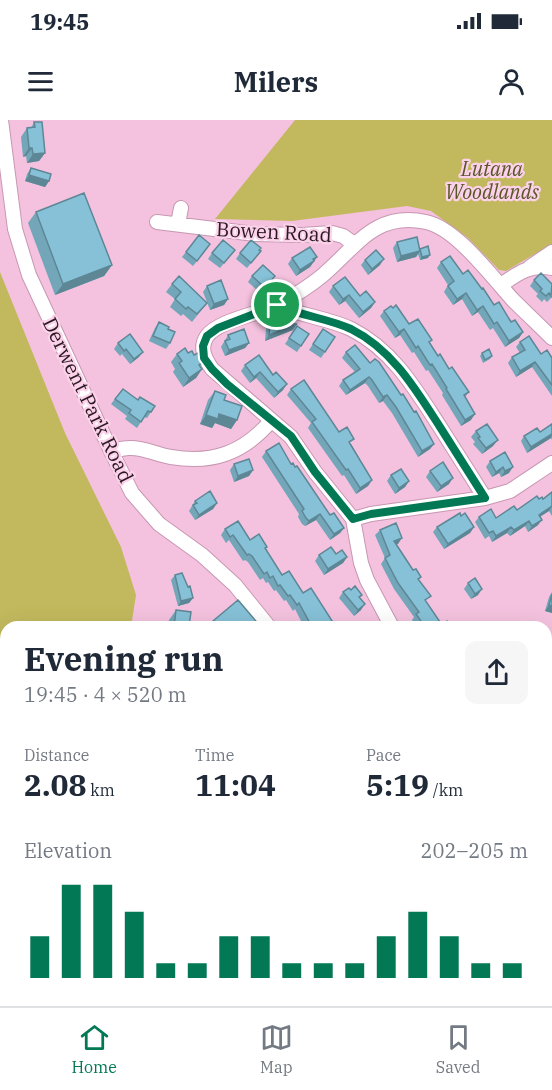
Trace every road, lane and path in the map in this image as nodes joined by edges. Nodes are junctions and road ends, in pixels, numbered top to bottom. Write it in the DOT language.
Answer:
graph roads {
  1 [pos="1,120"];
  2 [pos="181,208"];
  3 [pos="156,222"];
  4 [pos="178,224"];
  5 [pos="354,244"];
  6 [pos="552,252"];
  7 [pos="530,267"];
  8 [pos="552,268"];
  9 [pos="501,285"];
  10 [pos="277,305"];
  11 [pos="552,338"];
  12 [pos="271,421"];
  13 [pos="111,451"];
  14 [pos="552,463"];
  15 [pos="485,498"];
  16 [pos="353,519"];
  17 [pos="264,621"];
  18 [pos="389,621"];
  1 -- 13 [label="street, Derwent Park Road"];
  2 -- 4 [label="street"];
  3 -- 4 [label="street, Bowen Road"];
  4 -- 5 [label="street, Bowen Road"];
  5 -- 9 [label="street, Bowen Road"];
  5 -- 10 [label="street"];
  6 -- 7 [label="street"];
  7 -- 8 [label="street"];
  7 -- 9 [label="street"];
  9 -- 11 [label="street, Bowen Road"];
  10 -- 12 [label="street"];
  10 -- 15 [label="street"];
  12 -- 13 [label="street"];
  12 -- 16 [label="street"];
  13 -- 17 [label="street, Derwent Park Road"];
  14 -- 15 [label="street"];
  15 -- 16 [label="street"];
  16 -- 18 [label="street"];
}
